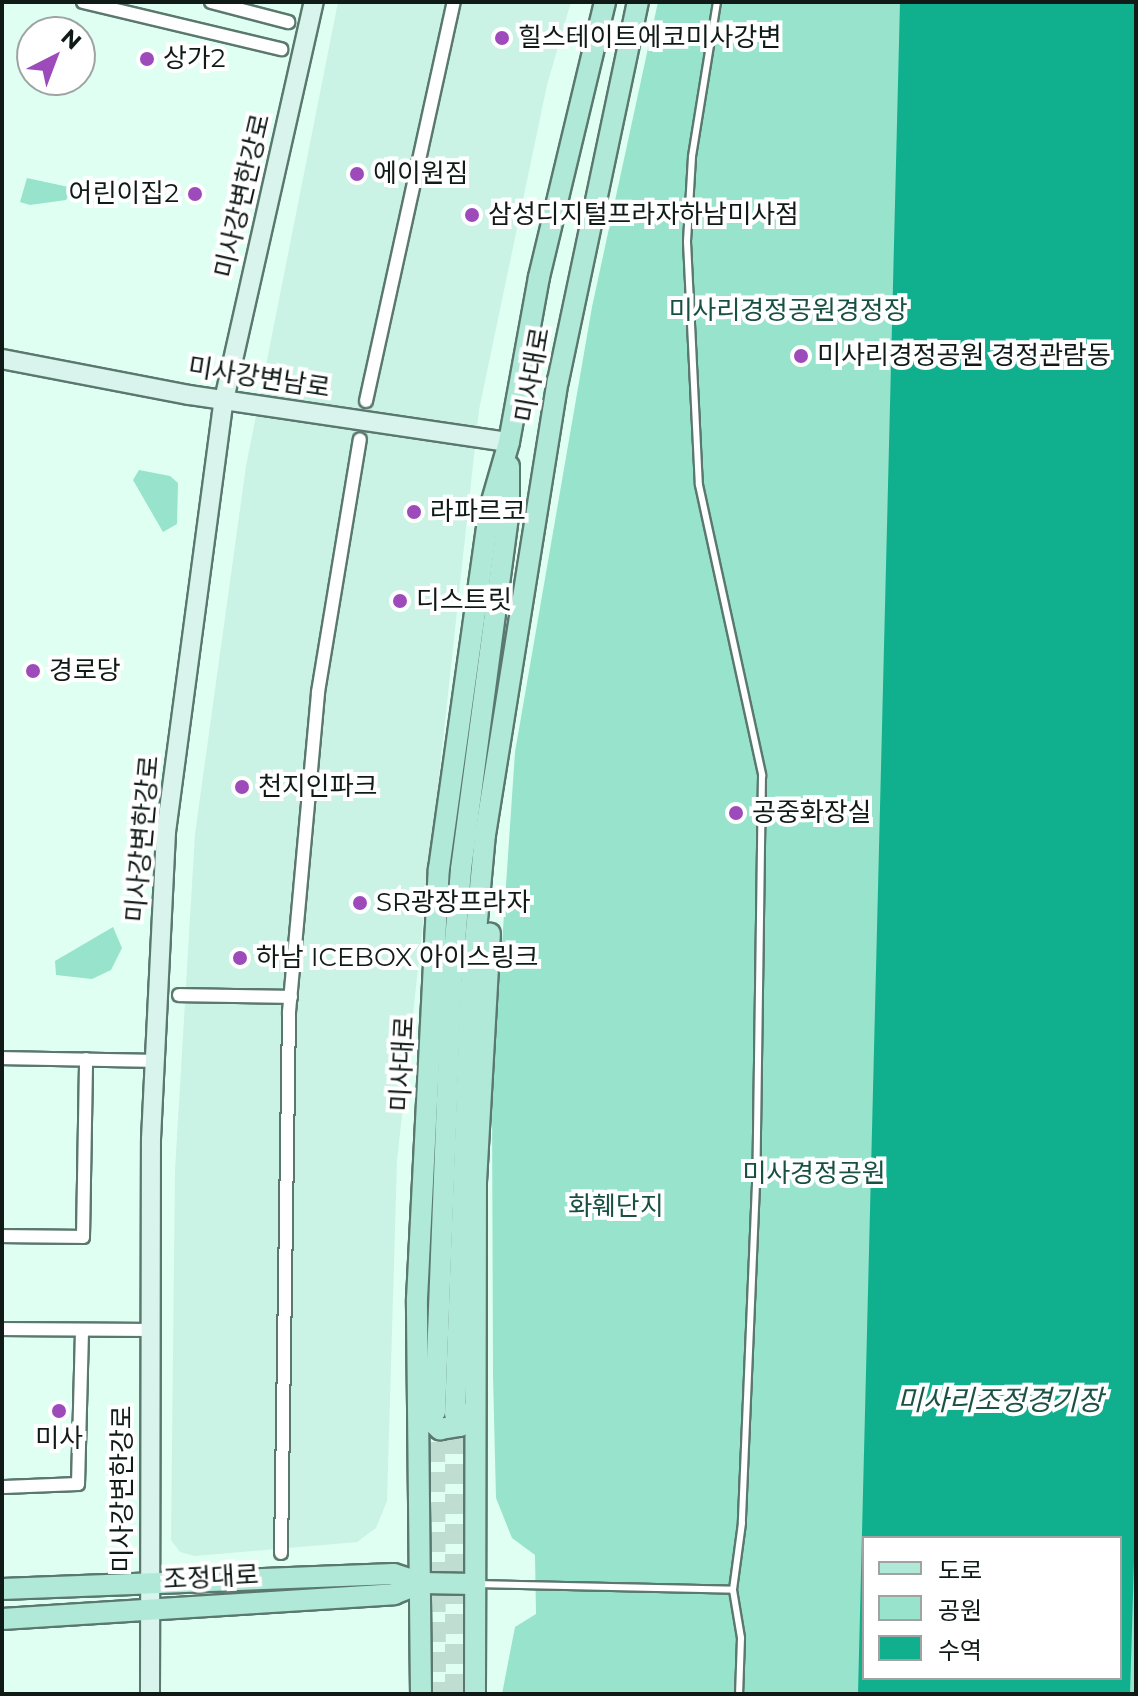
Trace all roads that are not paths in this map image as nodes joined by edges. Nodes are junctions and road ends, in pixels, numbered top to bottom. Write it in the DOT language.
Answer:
graph roads {
  1 [pos="83,2"];
  2 [pos="211,2"];
  3 [pos="314,2"];
  4 [pos="454,2"];
  5 [pos="605,2"];
  6 [pos="638,2"];
  7 [pos="717,2"];
  8 [pos="288,22"];
  9 [pos="281,49"];
  10 [pos="2,359"];
  11 [pos="224,400"];
  12 [pos="366,401"];
  13 [pos="360,439"];
  14 [pos="509,442"];
  15 [pos="501,761"];
  16 [pos="179,995"];
  17 [pos="291,997"];
  18 [pos="2,1058"];
  19 [pos="86,1059"];
  20 [pos="154,1061"];
  21 [pos="2,1236"];
  22 [pos="2,1329"];
  23 [pos="82,1330"];
  24 [pos="149,1330"];
  25 [pos="476,1400"];
  26 [pos="437,1412"];
  27 [pos="2,1487"];
  28 [pos="281,1553"];
  29 [pos="149,1581"];
  30 [pos="421,1583"];
  31 [pos="474,1584"];
  32 [pos="2,1589"];
  33 [pos="733,1590"];
  34 [pos="149,1608"];
  35 [pos="2,1619"];
  36 [pos="150,1694"];
  37 [pos="421,1694"];
  38 [pos="475,1694"];
  39 [pos="739,1694"];
  1 -- 9 [label="street"];
  2 -- 8 [label="street"];
  3 -- 11 [label="street, 미사강변한강로"];
  4 -- 12 [label="street"];
  5 -- 14 [label="main road, 미사대로"];
  6 -- 15 [label="main road, 미사대로"];
  7 -- 33 [label="lane"];
  10 -- 11 [label="street, 미사강변남로"];
  11 -- 14 [label="street, 미사강변남로"];
  11 -- 20 [label="street, 미사강변한강로"];
  13 -- 17 [label="street"];
  14 -- 26 [label="main road, 미사대로"];
  15 -- 25 [label="main road, 미사대로"];
  15 -- 26 [label="main road, 미사대로"];
  16 -- 17 [label="street"];
  17 -- 28 [label="street"];
  18 -- 19 [label="street"];
  19 -- 20 [label="street"];
  19 -- 21 [label="street"];
  20 -- 24 [label="street, 미사강변한강로"];
  22 -- 23 [label="street"];
  23 -- 24 [label="street"];
  23 -- 27 [label="street"];
  24 -- 29 [label="street, 미사강변한강로"];
  25 -- 26 [label="main road"];
  25 -- 31 [label="main road, 미사대로"];
  26 -- 30 [label="main road, 미사대로"];
  29 -- 30 [label="main road, 조정대로"];
  29 -- 32 [label="main road, 조정대로"];
  29 -- 34 [label="street, 미사강변한강로"];
  30 -- 31 [label="main road, 조정대로"];
  30 -- 34 [label="main road, 조정대로"];
  30 -- 37 [label="main road, 미사대로"];
  31 -- 33 [label="lane"];
  31 -- 38 [label="main road, 미사대로"];
  33 -- 39 [label="lane"];
  34 -- 35 [label="main road, 조정대로"];
  34 -- 36 [label="street, 미사강변한강로"];
}
